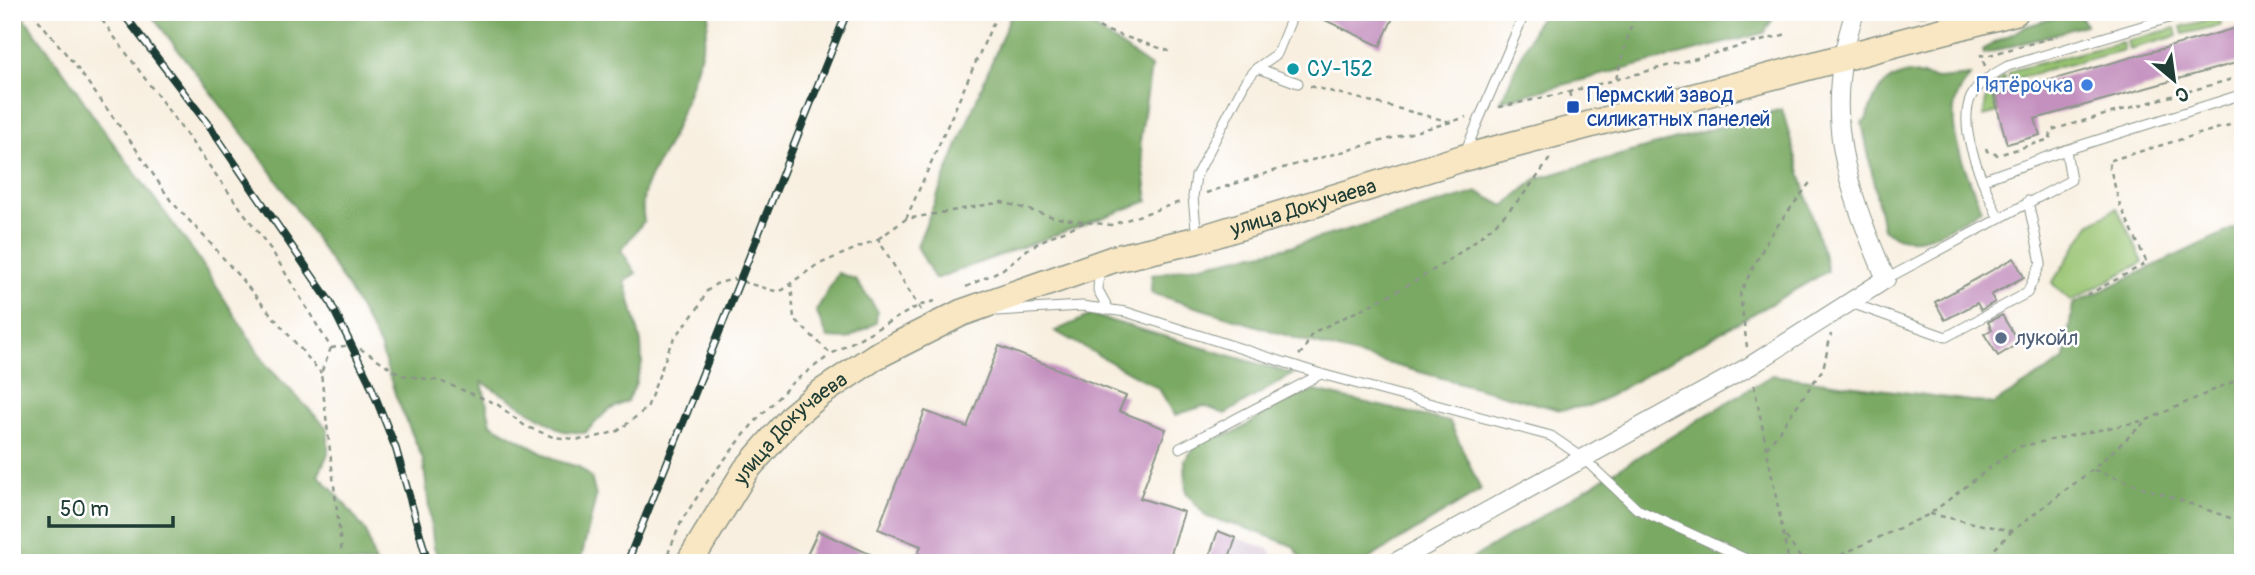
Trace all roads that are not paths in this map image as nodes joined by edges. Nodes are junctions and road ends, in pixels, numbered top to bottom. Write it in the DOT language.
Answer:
graph roads {
  1 [pos="1294,12"];
  2 [pos="1525,12"];
  3 [pos="1855,12"];
  4 [pos="2015,12"];
  5 [pos="2190,16"];
  6 [pos="1842,60"];
  7 [pos="1257,68"];
  8 [pos="1298,83"];
  9 [pos="2243,94"];
  10 [pos="2066,150"];
  11 [pos="1463,158"];
  12 [pos="1982,180"];
  13 [pos="2028,201"];
  14 [pos="1998,217"];
  15 [pos="1197,240"];
  16 [pos="1099,264"];
  17 [pos="1886,279"];
  18 [pos="955,300"];
  19 [pos="1843,306"];
  20 [pos="1109,310"];
  21 [pos="1321,374"];
  22 [pos="1180,448"];
  23 [pos="1583,458"];
  24 [pos="1412,556"];
  25 [pos="688,563"];
  26 [pos="1394,563"];
  27 [pos="1755,563"];
  1 -- 7 [label="lane"];
  2 -- 11 [label="lane"];
  3 -- 6 [label="street"];
  4 -- 6 [label="main road, улица Докучаева"];
  5 -- 12 [label="lane"];
  6 -- 11 [label="main road, улица Докучаева"];
  6 -- 17 [label="street"];
  7 -- 8 [label="lane"];
  7 -- 15 [label="lane"];
  9 -- 10 [label="lane"];
  10 -- 12 [label="lane"];
  10 -- 13 [label="lane"];
  11 -- 15 [label="main road, улица Докучаева"];
  12 -- 14 [label="lane"];
  13 -- 14 [label="lane"];
  13 -- 19 [label="lane"];
  14 -- 17 [label="lane"];
  15 -- 16 [label="main road, улица Докучаева"];
  16 -- 18 [label="main road, улица Докучаева"];
  16 -- 20 [label="lane"];
  17 -- 19 [label="street"];
  18 -- 20 [label="lane"];
  18 -- 25 [label="main road, улица Докучаева"];
  19 -- 23 [label="street"];
  20 -- 21 [label="lane"];
  21 -- 22 [label="lane"];
  21 -- 23 [label="lane"];
  23 -- 24 [label="street"];
  23 -- 27 [label="lane"];
  24 -- 26 [label="street"];
}
